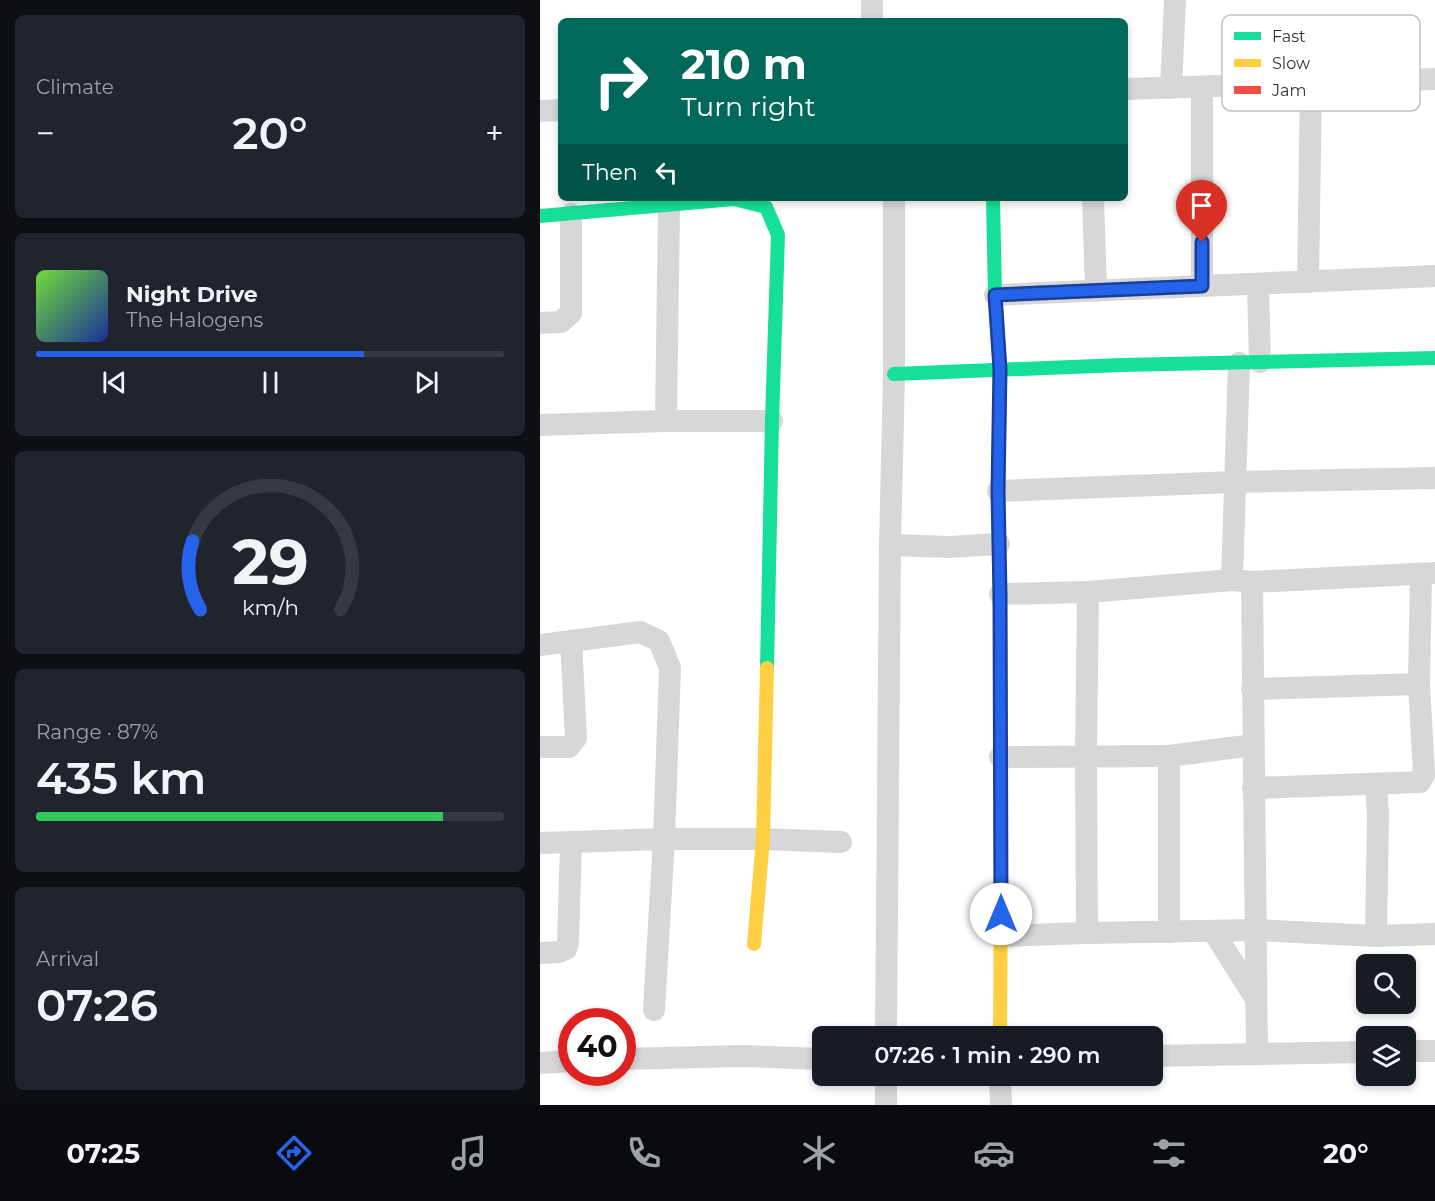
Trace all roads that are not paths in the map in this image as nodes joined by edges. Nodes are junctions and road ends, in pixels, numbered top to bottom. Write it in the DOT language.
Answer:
graph roads {
  1 [pos="872,0"];
  2 [pos="1175,0"];
  3 [pos="872,18"];
  4 [pos="1420,80"];
  5 [pos="1435,80"];
  6 [pos="1222,86"];
  7 [pos="1202,87"];
  8 [pos="1171,88"];
  9 [pos="1128,89"];
  10 [pos="558,110"];
  11 [pos="540,111"];
  12 [pos="1311,111"];
  13 [pos="715,201"];
  14 [pos="742,201"];
  15 [pos="894,201"];
  16 [pos="993,201"];
  17 [pos="1093,201"];
  18 [pos="669,206"];
  19 [pos="571,214"];
  20 [pos="540,216"];
  21 [pos="1435,276"];
  22 [pos="1308,282"];
  23 [pos="1258,284"];
  24 [pos="1202,286"];
  25 [pos="1096,290"];
  26 [pos="995,295"];
  27 [pos="540,323"];
  28 [pos="1435,358"];
  29 [pos="1250,363"];
  30 [pos="1000,369"];
  31 [pos="894,374"];
  32 [pos="666,421"];
  33 [pos="772,421"];
  34 [pos="540,425"];
  35 [pos="1435,478"];
  36 [pos="1235,482"];
  37 [pos="998,491"];
  38 [pos="999,544"];
  39 [pos="890,545"];
  40 [pos="1428,574"];
  41 [pos="1242,581"];
  42 [pos="1088,592"];
  43 [pos="1000,594"];
  44 [pos="571,641"];
  45 [pos="540,645"];
  46 [pos="1419,684"];
  47 [pos="1252,689"];
  48 [pos="1253,745"];
  49 [pos="540,747"];
  50 [pos="1086,756"];
  51 [pos="1169,756"];
  52 [pos="1000,757"];
  53 [pos="1376,784"];
  54 [pos="1253,788"];
  55 [pos="664,839"];
  56 [pos="763,839"];
  57 [pos="841,842"];
  58 [pos="540,843"];
  59 [pos="571,843"];
  60 [pos="1256,930"];
  61 [pos="1213,931"];
  62 [pos="1169,932"];
  63 [pos="1087,933"];
  64 [pos="1435,934"];
  65 [pos="1001,936"];
  66 [pos="1376,936"];
  67 [pos="754,944"];
  68 [pos="540,952"];
  69 [pos="1256,999"];
  70 [pos="654,1010"];
  71 [pos="886,1026"];
  72 [pos="1000,1026"];
  73 [pos="1416,1051"];
  74 [pos="1435,1051"];
  75 [pos="1356,1052"];
  76 [pos="1257,1054"];
  77 [pos="1163,1056"];
  78 [pos="636,1059"];
  79 [pos="812,1059"];
  80 [pos="558,1061"];
  81 [pos="540,1063"];
  82 [pos="886,1086"];
  83 [pos="1000,1086"];
  84 [pos="886,1105"];
  85 [pos="1001,1105"];
  1 -- 3 [label="street"];
  2 -- 8 [label="street"];
  4 -- 5 [label="street"];
  6 -- 7 [label="street"];
  7 -- 8 [label="street"];
  7 -- 24 [label="street"];
  8 -- 9 [label="street"];
  10 -- 11 [label="street"];
  12 -- 22 [label="street"];
  13 -- 18 [label="street"];
  14 -- 33 [label="street"];
  15 -- 31 [label="street"];
  16 -- 26 [label="street"];
  17 -- 25 [label="street"];
  18 -- 19 [label="street"];
  18 -- 32 [label="street"];
  19 -- 20 [label="street"];
  19 -- 27 [label="street"];
  21 -- 22 [label="street"];
  22 -- 23 [label="street"];
  23 -- 24 [label="street"];
  23 -- 29 [label="street"];
  24 -- 25 [label="street"];
  25 -- 26 [label="street"];
  26 -- 30 [label="street"];
  28 -- 29 [label="street"];
  29 -- 30 [label="street"];
  29 -- 36 [label="street"];
  30 -- 31 [label="street"];
  30 -- 37 [label="street"];
  31 -- 39 [label="street"];
  32 -- 33 [label="street"];
  32 -- 34 [label="street"];
  33 -- 56 [label="street"];
  35 -- 36 [label="street"];
  36 -- 37 [label="street"];
  36 -- 41 [label="street"];
  37 -- 38 [label="street"];
  38 -- 39 [label="street"];
  38 -- 43 [label="street"];
  39 -- 71 [label="street"];
  40 -- 41 [label="street"];
  40 -- 46 [label="street"];
  41 -- 42 [label="street"];
  41 -- 47 [label="street"];
  42 -- 43 [label="street"];
  42 -- 50 [label="street"];
  43 -- 52 [label="street"];
  44 -- 45 [label="street"];
  44 -- 49 [label="street"];
  44 -- 55 [label="street"];
  46 -- 47 [label="street"];
  46 -- 53 [label="street"];
  47 -- 48 [label="street"];
  48 -- 51 [label="street"];
  48 -- 54 [label="street"];
  50 -- 51 [label="street"];
  50 -- 52 [label="street"];
  50 -- 63 [label="street"];
  51 -- 62 [label="street"];
  52 -- 65 [label="street"];
  53 -- 54 [label="street"];
  53 -- 66 [label="street"];
  54 -- 60 [label="street"];
  55 -- 56 [label="street"];
  55 -- 59 [label="street"];
  55 -- 70 [label="street"];
  56 -- 57 [label="street"];
  56 -- 67 [label="street"];
  58 -- 59 [label="street"];
  59 -- 68 [label="street"];
  60 -- 61 [label="street"];
  60 -- 66 [label="street"];
  60 -- 69 [label="street"];
  61 -- 62 [label="street"];
  61 -- 69 [label="street"];
  62 -- 63 [label="street"];
  63 -- 65 [label="street"];
  64 -- 66 [label="street"];
  65 -- 72 [label="street"];
  69 -- 76 [label="street"];
  73 -- 74 [label="street"];
  75 -- 76 [label="street"];
  76 -- 77 [label="street"];
  78 -- 79 [label="street"];
  80 -- 81 [label="street"];
  82 -- 84 [label="street"];
  83 -- 85 [label="street"];
}
